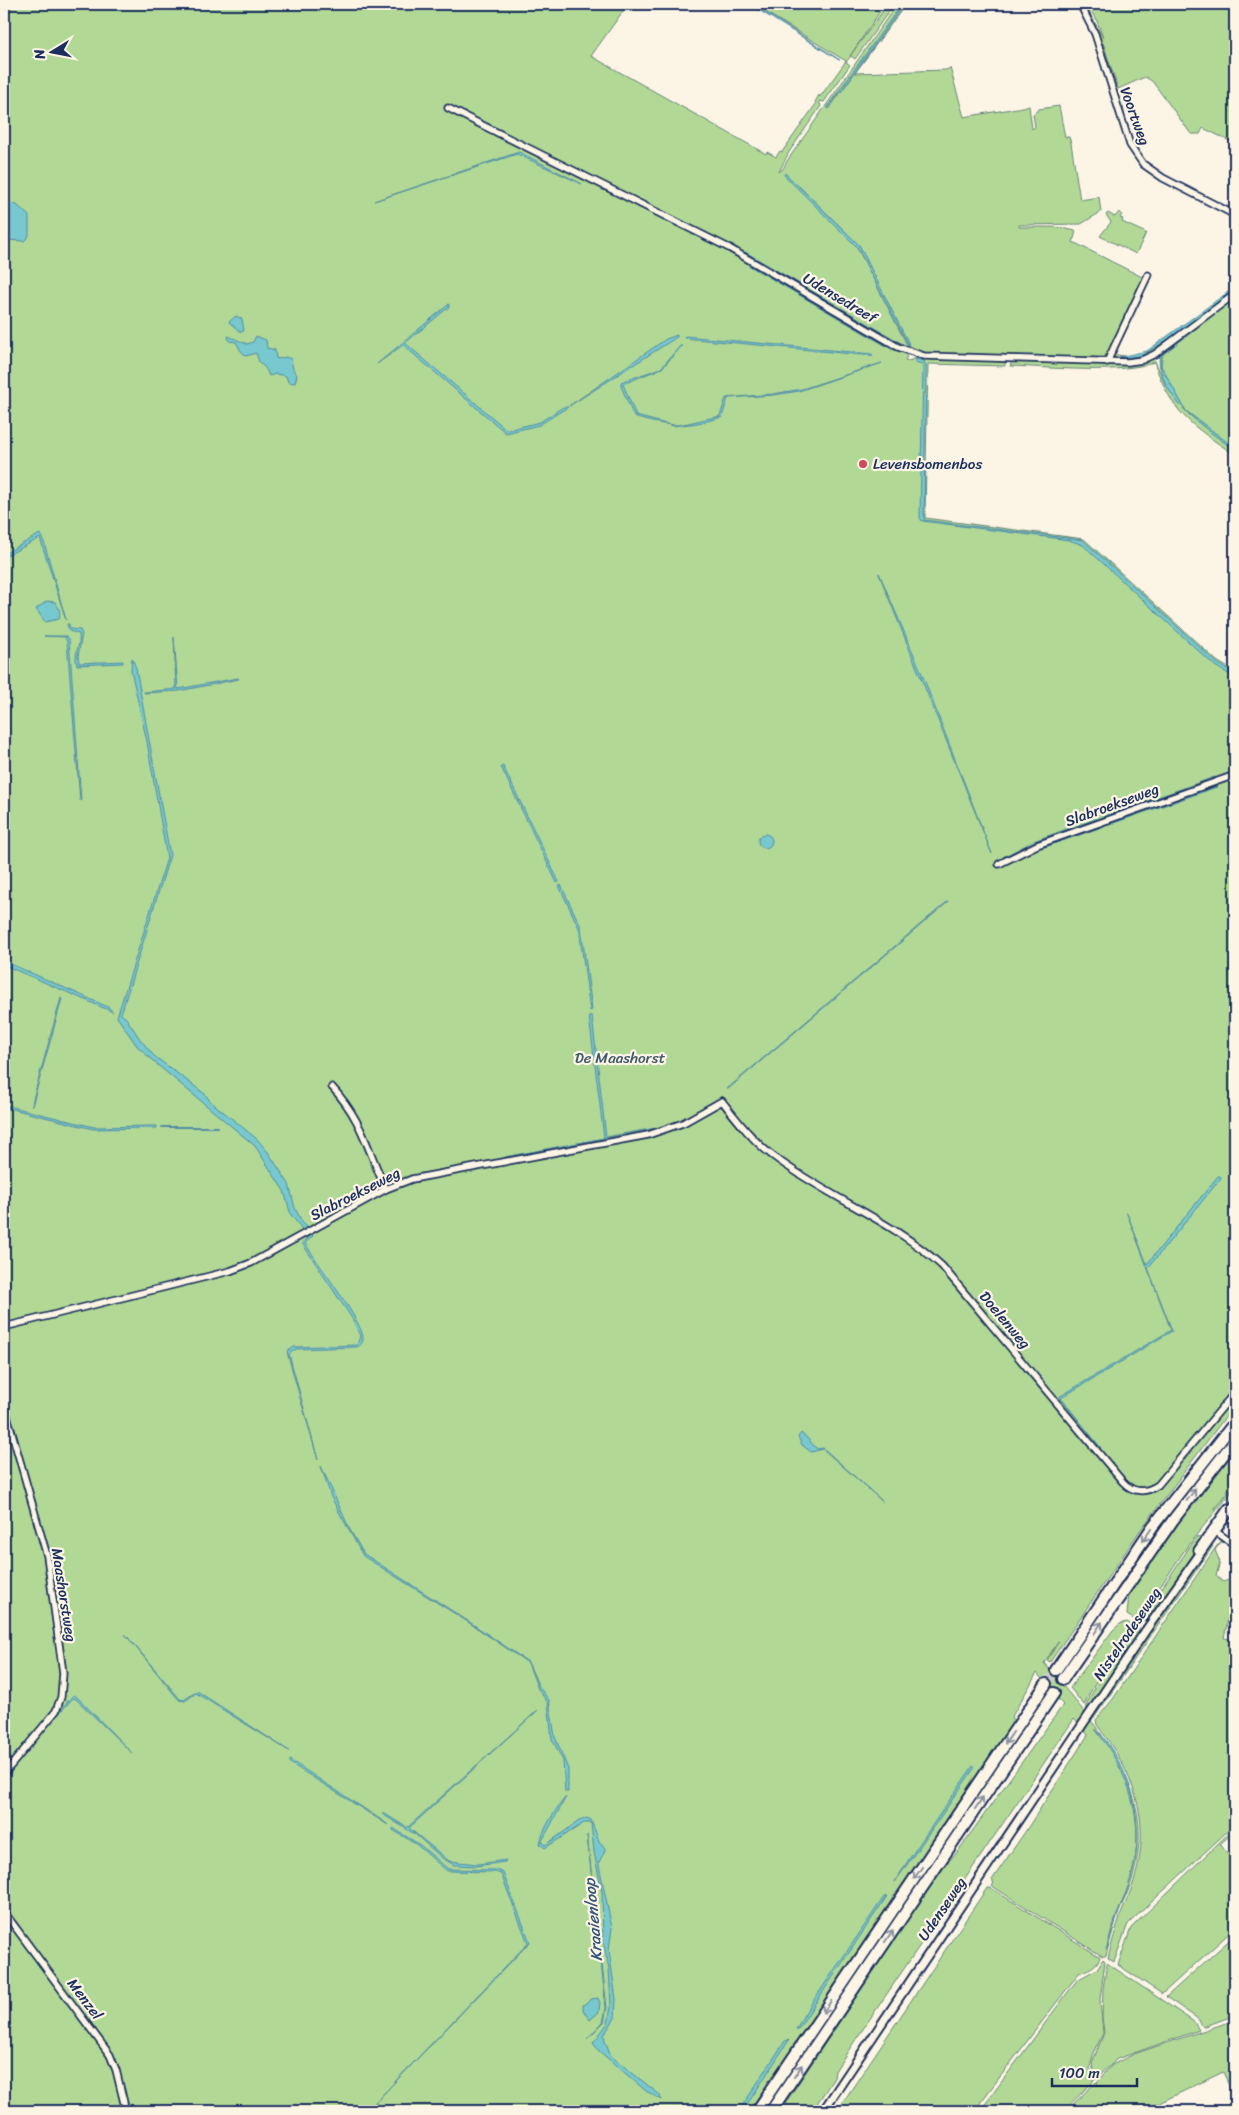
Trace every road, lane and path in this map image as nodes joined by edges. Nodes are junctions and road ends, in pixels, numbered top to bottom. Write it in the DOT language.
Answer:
graph roads {
  1 [pos="1080,4"];
  2 [pos="448,108"];
  3 [pos="1235,205"];
  4 [pos="1233,214"];
  5 [pos="1148,275"];
  6 [pos="1235,294"];
  7 [pos="1107,362"];
  8 [pos="1235,775"];
  9 [pos="999,864"];
  10 [pos="332,1087"];
  11 [pos="722,1101"];
  12 [pos="386,1189"];
  13 [pos="4,1327"];
  14 [pos="1235,1392"];
  15 [pos="4,1406"];
  16 [pos="1235,1422"];
  17 [pos="1235,1440"];
  18 [pos="1235,1502"];
  19 [pos="1214,1530"];
  20 [pos="1235,1545"];
  21 [pos="1056,1670"];
  22 [pos="1063,1679"];
  23 [pos="1046,1684"];
  24 [pos="1054,1693"];
  25 [pos="1084,1722"];
  26 [pos="4,1774"];
  27 [pos="4,1912"];
  28 [pos="126,2111"];
  29 [pos="757,2111"];
  30 [pos="771,2111"];
  31 [pos="823,2111"];
  1 -- 4 [label="street, Voortweg"];
  2 -- 7 [label="street, Udensedreef"];
  3 -- 4 [label="street"];
  5 -- 7 [label="street"];
  6 -- 7 [label="street, Udensedreef"];
  8 -- 9 [label="street, Slabroekseweg"];
  10 -- 12 [label="street"];
  11 -- 12 [label="street, Slabroekseweg"];
  11 -- 14 [label="street, Doelenweg"];
  12 -- 13 [label="street, Slabroekseweg"];
  15 -- 26 [label="street, Maashorstweg"];
  16 -- 21 [label="highway, one-way"];
  22 -- 17 [label="highway, one-way"];
  18 -- 19 [label="street, Nistelrodeseweg"];
  19 -- 20 [label="street"];
  19 -- 25 [label="street, Nistelrodeseweg"];
  23 -- 29 [label="highway, one-way"];
  30 -- 24 [label="highway, one-way"];
  25 -- 31 [label="street, Udenseweg"];
  27 -- 28 [label="street, Menzel"];
}
